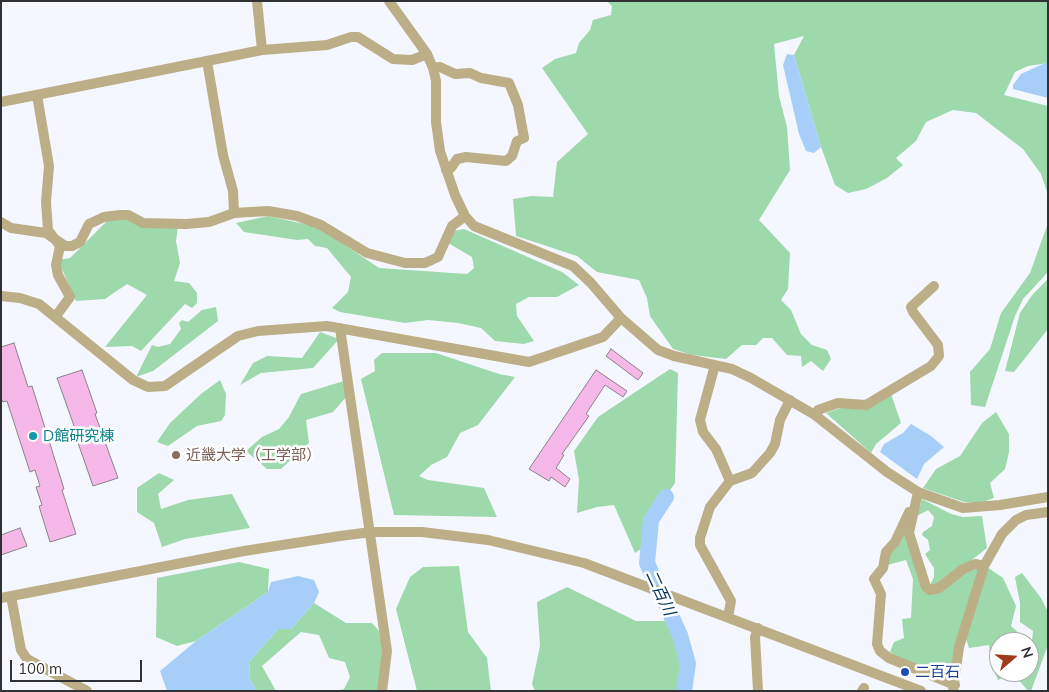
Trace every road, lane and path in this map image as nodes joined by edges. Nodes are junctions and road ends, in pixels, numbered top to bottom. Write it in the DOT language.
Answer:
graph roads {
  1 [pos="257,1"];
  2 [pos="389,1"];
  3 [pos="262,50"];
  4 [pos="427,54"];
  5 [pos="207,61"];
  6 [pos="433,68"];
  7 [pos="37,95"];
  8 [pos="1,102"];
  9 [pos="446,170"];
  10 [pos="234,214"];
  11 [pos="465,216"];
  12 [pos="1,222"];
  13 [pos="52,235"];
  14 [pos="934,286"];
  15 [pos="1,296"];
  16 [pos="56,316"];
  17 [pos="620,318"];
  18 [pos="340,328"];
  19 [pos="715,365"];
  20 [pos="790,400"];
  21 [pos="815,415"];
  22 [pos="730,481"];
  23 [pos="918,492"];
  24 [pos="1048,497"];
  25 [pos="915,506"];
  26 [pos="1048,512"];
  27 [pos="371,532"];
  28 [pos="984,566"];
  29 [pos="6,597"];
  30 [pos="728,617"];
  31 [pos="758,628"];
  32 [pos="954,688"];
  33 [pos="87,691"];
  34 [pos="382,691"];
  35 [pos="758,691"];
  36 [pos="922,691"];
  1 -- 3 [label="street"];
  2 -- 4 [label="street"];
  3 -- 4 [label="street"];
  3 -- 5 [label="street"];
  4 -- 6 [label="street"];
  5 -- 7 [label="street"];
  5 -- 10 [label="street"];
  6 -- 9 [label="street"];
  6 -- 9 [label="street"];
  7 -- 8 [label="street"];
  7 -- 13 [label="street"];
  9 -- 11 [label="street"];
  10 -- 11 [label="street"];
  10 -- 13 [label="street"];
  11 -- 17 [label="street"];
  12 -- 13 [label="street"];
  13 -- 16 [label="street"];
  14 -- 21 [label="street"];
  15 -- 16 [label="street"];
  16 -- 18 [label="street"];
  17 -- 18 [label="street"];
  17 -- 19 [label="street"];
  18 -- 27 [label="street"];
  19 -- 20 [label="street"];
  19 -- 22 [label="street"];
  20 -- 21 [label="street"];
  20 -- 22 [label="street"];
  21 -- 23 [label="street"];
  22 -- 30 [label="street"];
  23 -- 24 [label="street"];
  23 -- 25 [label="street"];
  25 -- 28 [label="street"];
  25 -- 32 [label="street"];
  26 -- 28 [label="street"];
  27 -- 29 [label="street"];
  27 -- 30 [label="street"];
  27 -- 34 [label="street"];
  28 -- 32 [label="street"];
  29 -- 33 [label="street"];
  30 -- 31 [label="street"];
  31 -- 35 [label="street"];
  31 -- 36 [label="street"];
}
